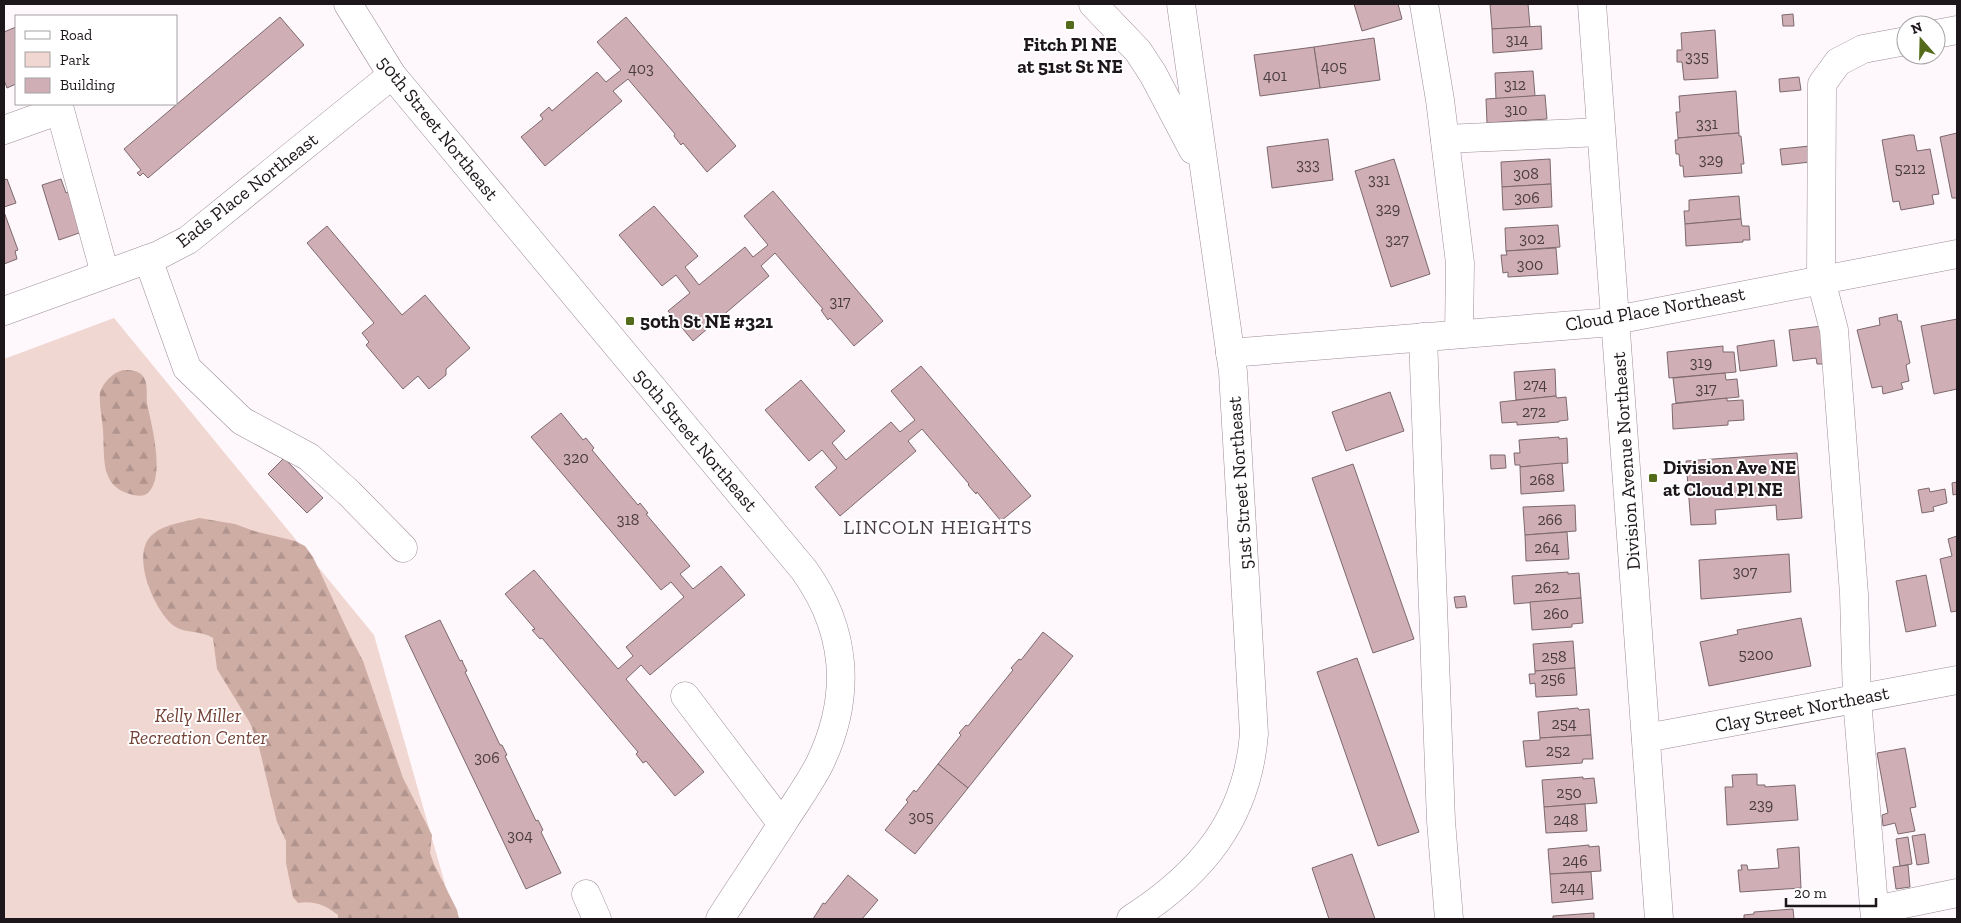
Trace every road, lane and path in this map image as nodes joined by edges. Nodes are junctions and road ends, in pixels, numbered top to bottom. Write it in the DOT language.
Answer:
graph roads {
  1 [pos="348,4"];
  2 [pos="1093,4"];
  3 [pos="1181,4"];
  4 [pos="1424,4"];
  5 [pos="1592,4"];
  6 [pos="1896,42"];
  7 [pos="392,75"];
  8 [pos="4,130"];
  9 [pos="1601,132"];
  10 [pos="1445,138"];
  11 [pos="1208,204"];
  12 [pos="1957,254"];
  13 [pos="148,259"];
  14 [pos="105,274"];
  15 [pos="1821,280"];
  16 [pos="4,311"];
  17 [pos="1615,319"];
  18 [pos="1459,334"];
  19 [pos="1423,337"];
  20 [pos="1230,353"];
  21 [pos="403,548"];
  22 [pos="1957,680"];
  23 [pos="685,696"];
  24 [pos="1857,698"];
  25 [pos="1646,738"];
  26 [pos="782,824"];
  27 [pos="586,894"];
  28 [pos="1957,894"];
  29 [pos="1875,914"];
  30 [pos="597,919"];
  31 [pos="720,919"];
  32 [pos="1131,919"];
  33 [pos="1449,919"];
  34 [pos="1659,919"];
  1 -- 7 [label="street, 50th Street Northeast"];
  2 -- 11 [label="street"];
  3 -- 11 [label="street, 51st Street Northeast"];
  4 -- 10 [label="street"];
  5 -- 9 [label="street, Division Avenue Northeast"];
  6 -- 15 [label="street"];
  7 -- 13 [label="street, Eads Place Northeast"];
  7 -- 26 [label="street, 50th Street Northeast"];
  8 -- 14 [label="street"];
  9 -- 10 [label="street"];
  9 -- 17 [label="street, Division Avenue Northeast"];
  10 -- 18 [label="street"];
  11 -- 20 [label="street, 51st Street Northeast"];
  12 -- 15 [label="street, Cloud Place Northeast"];
  13 -- 14 [label="street, Eads Place Northeast"];
  13 -- 21 [label="street"];
  14 -- 16 [label="street, Eads Place Northeast"];
  15 -- 17 [label="street, Cloud Place Northeast"];
  15 -- 24 [label="street"];
  17 -- 18 [label="street, Cloud Place Northeast"];
  17 -- 25 [label="street, Division Avenue Northeast"];
  18 -- 19 [label="street, Cloud Place Northeast"];
  19 -- 20 [label="street, Cloud Place Northeast"];
  19 -- 33 [label="street"];
  20 -- 32 [label="street, 51st Street Northeast"];
  22 -- 24 [label="street, Clay Street Northeast"];
  23 -- 26 [label="street"];
  24 -- 25 [label="street, Clay Street Northeast"];
  24 -- 29 [label="street"];
  25 -- 34 [label="street, Division Avenue Northeast"];
  26 -- 31 [label="street, 50th Street Northeast"];
  27 -- 30 [label="street"];
  28 -- 29 [label="street"];
}
